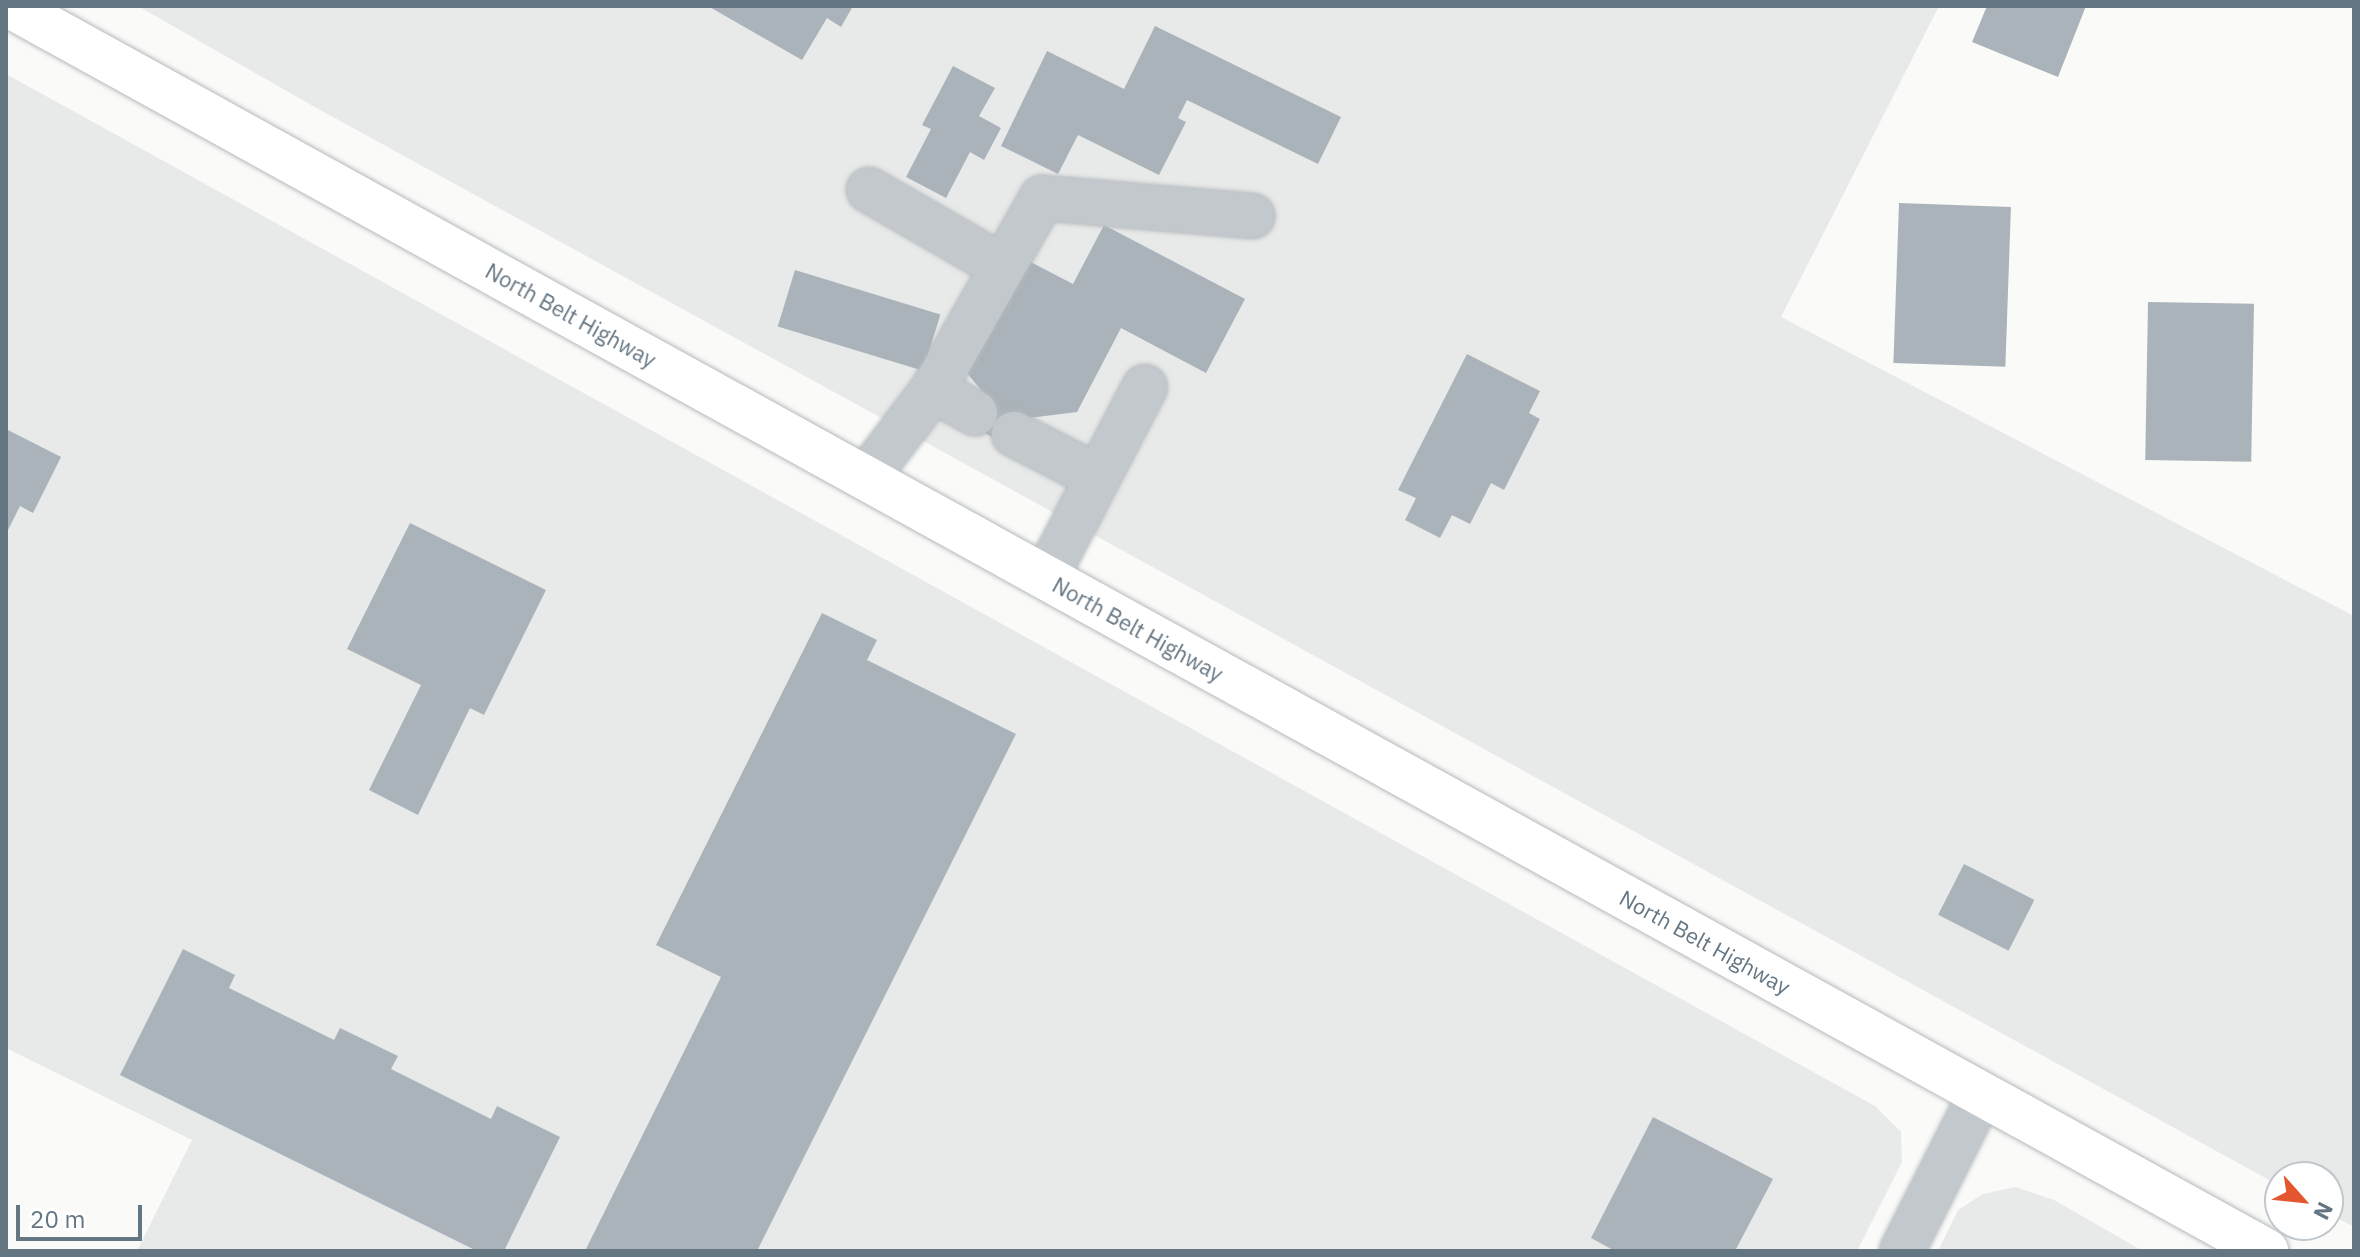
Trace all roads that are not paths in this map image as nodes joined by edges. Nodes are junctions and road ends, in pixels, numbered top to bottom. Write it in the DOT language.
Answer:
graph roads {
  1 [pos="10,6"];
  2 [pos="869,190"];
  3 [pos="1252,216"];
  4 [pos="1001,266"];
  5 [pos="1145,387"];
  6 [pos="933,390"];
  7 [pos="975,413"];
  8 [pos="1014,434"];
  9 [pos="1098,477"];
  10 [pos="866,478"];
  11 [pos="1046,577"];
  12 [pos="1981,1094"];
  13 [pos="1902,1251"];
  14 [pos="2266,1251"];
  1 -- 10 [label="main road, North Belt Highway"];
  2 -- 4 [label="street"];
  3 -- 4 [label="street"];
  4 -- 6 [label="street"];
  5 -- 9 [label="street"];
  6 -- 7 [label="street"];
  6 -- 10 [label="street"];
  8 -- 9 [label="street"];
  9 -- 11 [label="street"];
  10 -- 11 [label="main road, North Belt Highway"];
  11 -- 12 [label="main road, North Belt Highway"];
  12 -- 13 [label="street"];
  12 -- 14 [label="main road, North Belt Highway"];
}
